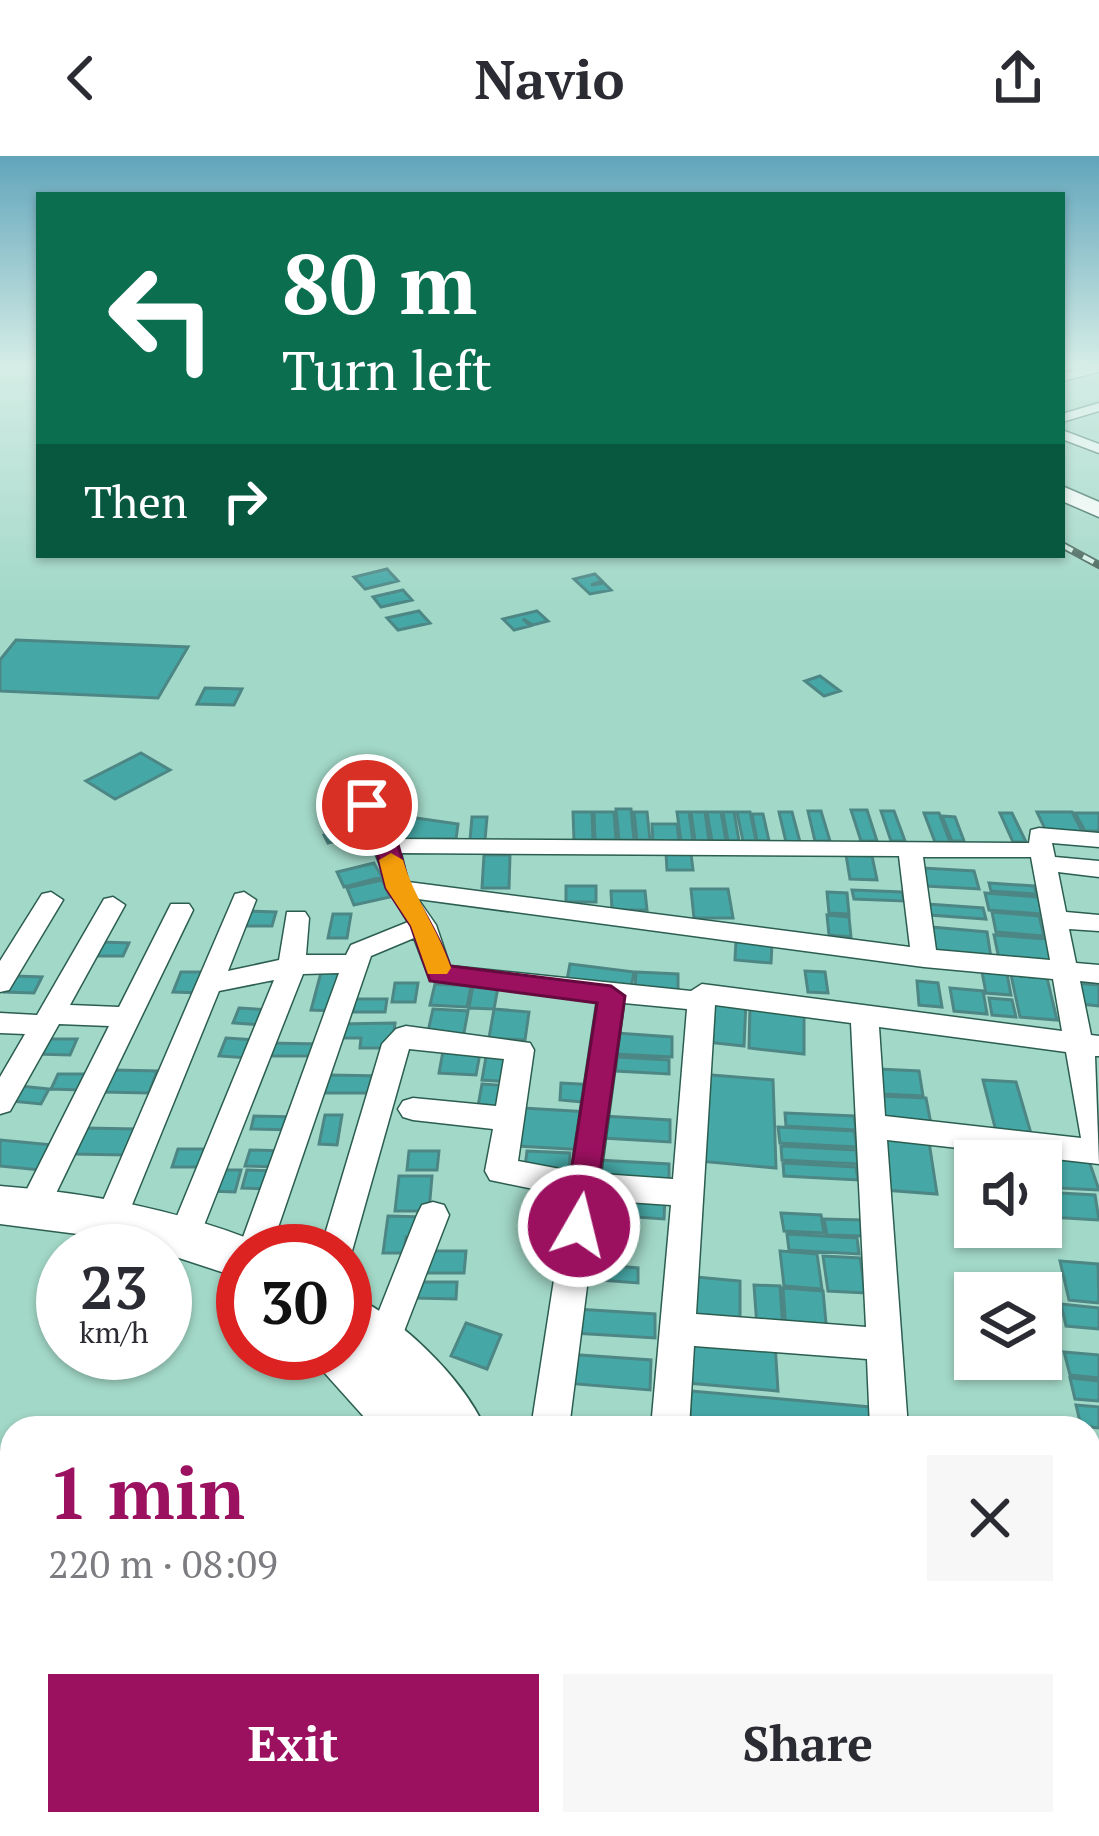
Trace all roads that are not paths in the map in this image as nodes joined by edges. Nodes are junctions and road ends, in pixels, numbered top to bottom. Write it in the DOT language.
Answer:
graph roads {
  1 [pos="1099,449"];
  2 [pos="1065,459"];
  3 [pos="367,805"];
  4 [pos="1099,840"];
  5 [pos="387,846"];
  6 [pos="910,847"];
  7 [pos="1043,856"];
  8 [pos="1099,869"];
  9 [pos="398,888"];
  10 [pos="51,899"];
  11 [pos="244,900"];
  12 [pos="112,904"];
  13 [pos="180,910"];
  14 [pos="296,918"];
  15 [pos="1056,919"];
  16 [pos="1099,923"];
  17 [pos="424,925"];
  18 [pos="924,958"];
  19 [pos="357,964"];
  20 [pos="292,967"];
  21 [pos="1065,971"];
  22 [pos="1099,974"];
  23 [pos="0,983"];
  24 [pos="209,984"];
  25 [pos="611,996"];
  26 [pos="698,1001"];
  27 [pos="863,1016"];
  28 [pos="128,1017"];
  29 [pos="47,1020"];
  30 [pos="0,1023"];
  31 [pos="1088,1044"];
  32 [pos="0,1103"];
  33 [pos="413,1109"];
  34 [pos="1094,1109"];
  35 [pos="508,1119"];
  36 [pos="869,1126"];
  37 [pos="1099,1151"];
  38 [pos="585,1186"];
  39 [pos="687,1193"];
  40 [pos="12,1212"];
  41 [pos="434,1214"];
  42 [pos="112,1217"];
  43 [pos="68,1224"];
  44 [pos="126,1224"];
  45 [pos="180,1224"];
  46 [pos="264,1224"];
  47 [pos="344,1224"];
  48 [pos="372,1312"];
  49 [pos="681,1329"];
  50 [pos="882,1344"];
  51 [pos="372,1350"];
  52 [pos="372,1363"];
  53 [pos="402,1416"];
  54 [pos="445,1416"];
  55 [pos="552,1416"];
  56 [pos="671,1416"];
  57 [pos="888,1416"];
  1 -- 2 [label="street"];
  3 -- 5 [label="street"];
  4 -- 7 [label="street"];
  5 -- 6 [label="street"];
  5 -- 9 [label="street"];
  6 -- 7 [label="street"];
  6 -- 18 [label="street"];
  7 -- 8 [label="street"];
  7 -- 15 [label="street"];
  9 -- 17 [label="street"];
  9 -- 18 [label="street"];
  10 -- 23 [label="street"];
  11 -- 24 [label="street"];
  12 -- 29 [label="street"];
  13 -- 28 [label="street"];
  14 -- 20 [label="street"];
  15 -- 16 [label="street"];
  15 -- 21 [label="street"];
  17 -- 19 [label="street"];
  17 -- 25 [label="street"];
  18 -- 21 [label="street"];
  19 -- 20 [label="street"];
  19 -- 46 [label="street"];
  20 -- 24 [label="street"];
  20 -- 45 [label="street"];
  21 -- 22 [label="street"];
  21 -- 31 [label="street"];
  24 -- 42 [label="street"];
  25 -- 26 [label="street"];
  25 -- 38 [label="street"];
  26 -- 27 [label="street"];
  26 -- 39 [label="street"];
  27 -- 31 [label="street"];
  27 -- 36 [label="street"];
  28 -- 29 [label="street"];
  28 -- 40 [label="street"];
  29 -- 30 [label="street"];
  29 -- 32 [label="street"];
  31 -- 34 [label="street"];
  33 -- 35 [label="street"];
  34 -- 37 [label="street"];
  35 -- 38 [label="street"];
  35 -- 47 [label="street"];
  36 -- 37 [label="street"];
  36 -- 50 [label="street"];
  38 -- 39 [label="street"];
  38 -- 55 [label="street"];
  39 -- 49 [label="street"];
  40 -- 42 [label="main road"];
  40 -- 43 [label="main road"];
  41 -- 48 [label="street"];
  42 -- 44 [label="main road"];
  49 -- 50 [label="street"];
  49 -- 56 [label="street"];
  50 -- 57 [label="street"];
  51 -- 54 [label="main road"];
  52 -- 53 [label="main road"];
}
